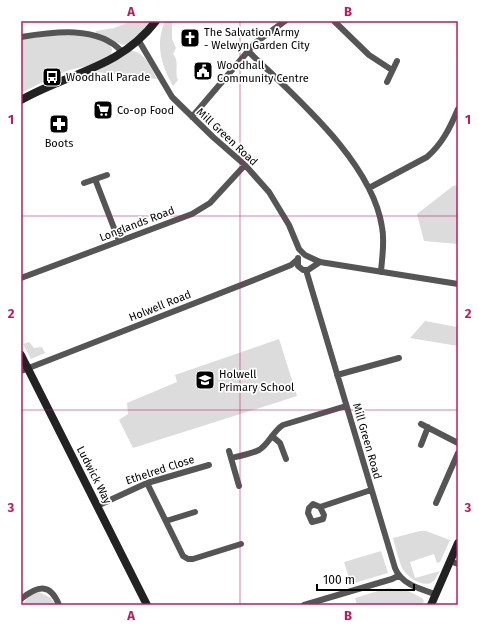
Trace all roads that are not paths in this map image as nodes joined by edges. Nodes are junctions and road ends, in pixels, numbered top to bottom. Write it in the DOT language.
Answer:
graph roads {
  1 [pos="156,21"];
  2 [pos="285,21"];
  3 [pos="334,21"];
  4 [pos="21,37"];
  5 [pos="139,41"];
  6 [pos="248,51"];
  7 [pos="122,52"];
  8 [pos="397,61"];
  9 [pos="392,70"];
  10 [pos="387,82"];
  11 [pos="21,100"];
  12 [pos="458,109"];
  13 [pos="192,117"];
  14 [pos="245,165"];
  15 [pos="107,175"];
  16 [pos="95,179"];
  17 [pos="84,183"];
  18 [pos="369,188"];
  19 [pos="119,241"];
  20 [pos="299,249"];
  21 [pos="308,257"];
  22 [pos="298,258"];
  23 [pos="320,262"];
  24 [pos="308,269"];
  25 [pos="381,272"];
  26 [pos="21,278"];
  27 [pos="458,284"];
  28 [pos="21,355"];
  29 [pos="400,358"];
  30 [pos="24,369"];
  31 [pos="337,375"];
  32 [pos="346,406"];
  33 [pos="421,424"];
  34 [pos="428,428"];
  35 [pos="272,436"];
  36 [pos="458,443"];
  37 [pos="421,445"];
  38 [pos="230,451"];
  39 [pos="458,453"];
  40 [pos="231,458"];
  41 [pos="286,459"];
  42 [pos="209,465"];
  43 [pos="146,483"];
  44 [pos="239,486"];
  45 [pos="371,490"];
  46 [pos="436,503"];
  47 [pos="97,506"];
  48 [pos="320,507"];
  49 [pos="195,512"];
  50 [pos="166,521"];
  51 [pos="458,543"];
  52 [pos="241,544"];
  53 [pos="450,561"];
  54 [pos="458,564"];
  55 [pos="398,576"];
  56 [pos="435,594"];
  57 [pos="21,599"];
  58 [pos="59,605"];
  59 [pos="147,605"];
  60 [pos="304,605"];
  61 [pos="431,605"];
  1 -- 5 [label="street"];
  2 -- 6 [label="street"];
  3 -- 9 [label="street"];
  4 -- 7 [label="street"];
  5 -- 7 [label="street"];
  5 -- 13 [label="street, Mill Green Road"];
  6 -- 13 [label="street"];
  6 -- 18 [label="street"];
  7 -- 11 [label="street"];
  8 -- 9 [label="street"];
  9 -- 10 [label="street"];
  12 -- 18 [label="street"];
  13 -- 14 [label="street, Mill Green Road"];
  14 -- 19 [label="street, Longlands Road"];
  14 -- 20 [label="street, Mill Green Road"];
  15 -- 16 [label="street"];
  16 -- 17 [label="street"];
  16 -- 19 [label="street"];
  18 -- 25 [label="street"];
  19 -- 26 [label="street, Longlands Road"];
  20 -- 21 [label="street, Mill Green Road"];
  20 -- 22 [label="street, Mill Green Road"];
  21 -- 22 [label="street"];
  21 -- 23 [label="street"];
  21 -- 24 [label="street"];
  22 -- 24 [label="street"];
  22 -- 30 [label="street, Holwell Road"];
  23 -- 24 [label="street"];
  23 -- 25 [label="street"];
  24 -- 31 [label="street, Mill Green Road"];
  25 -- 27 [label="street"];
  28 -- 30 [label="street, Ludwick Way"];
  29 -- 31 [label="street"];
  30 -- 47 [label="street, Ludwick Way"];
  31 -- 32 [label="street, Mill Green Road"];
  32 -- 35 [label="street"];
  32 -- 45 [label="street, Mill Green Road"];
  33 -- 34 [label="street"];
  34 -- 36 [label="street"];
  34 -- 37 [label="street"];
  35 -- 40 [label="street"];
  35 -- 41 [label="street"];
  38 -- 40 [label="street"];
  39 -- 46 [label="street"];
  40 -- 44 [label="street"];
  42 -- 43 [label="street, Ethelred Close"];
  43 -- 47 [label="street, Ethelred Close"];
  43 -- 50 [label="street"];
  45 -- 48 [label="street"];
  45 -- 55 [label="street, Mill Green Road"];
  47 -- 59 [label="street, Ludwick Way"];
  49 -- 50 [label="street"];
  50 -- 52 [label="street"];
  51 -- 53 [label="street"];
  53 -- 54 [label="street"];
  53 -- 56 [label="street"];
  55 -- 56 [label="street"];
  55 -- 60 [label="street"];
  56 -- 61 [label="street"];
  57 -- 58 [label="street"];
}
